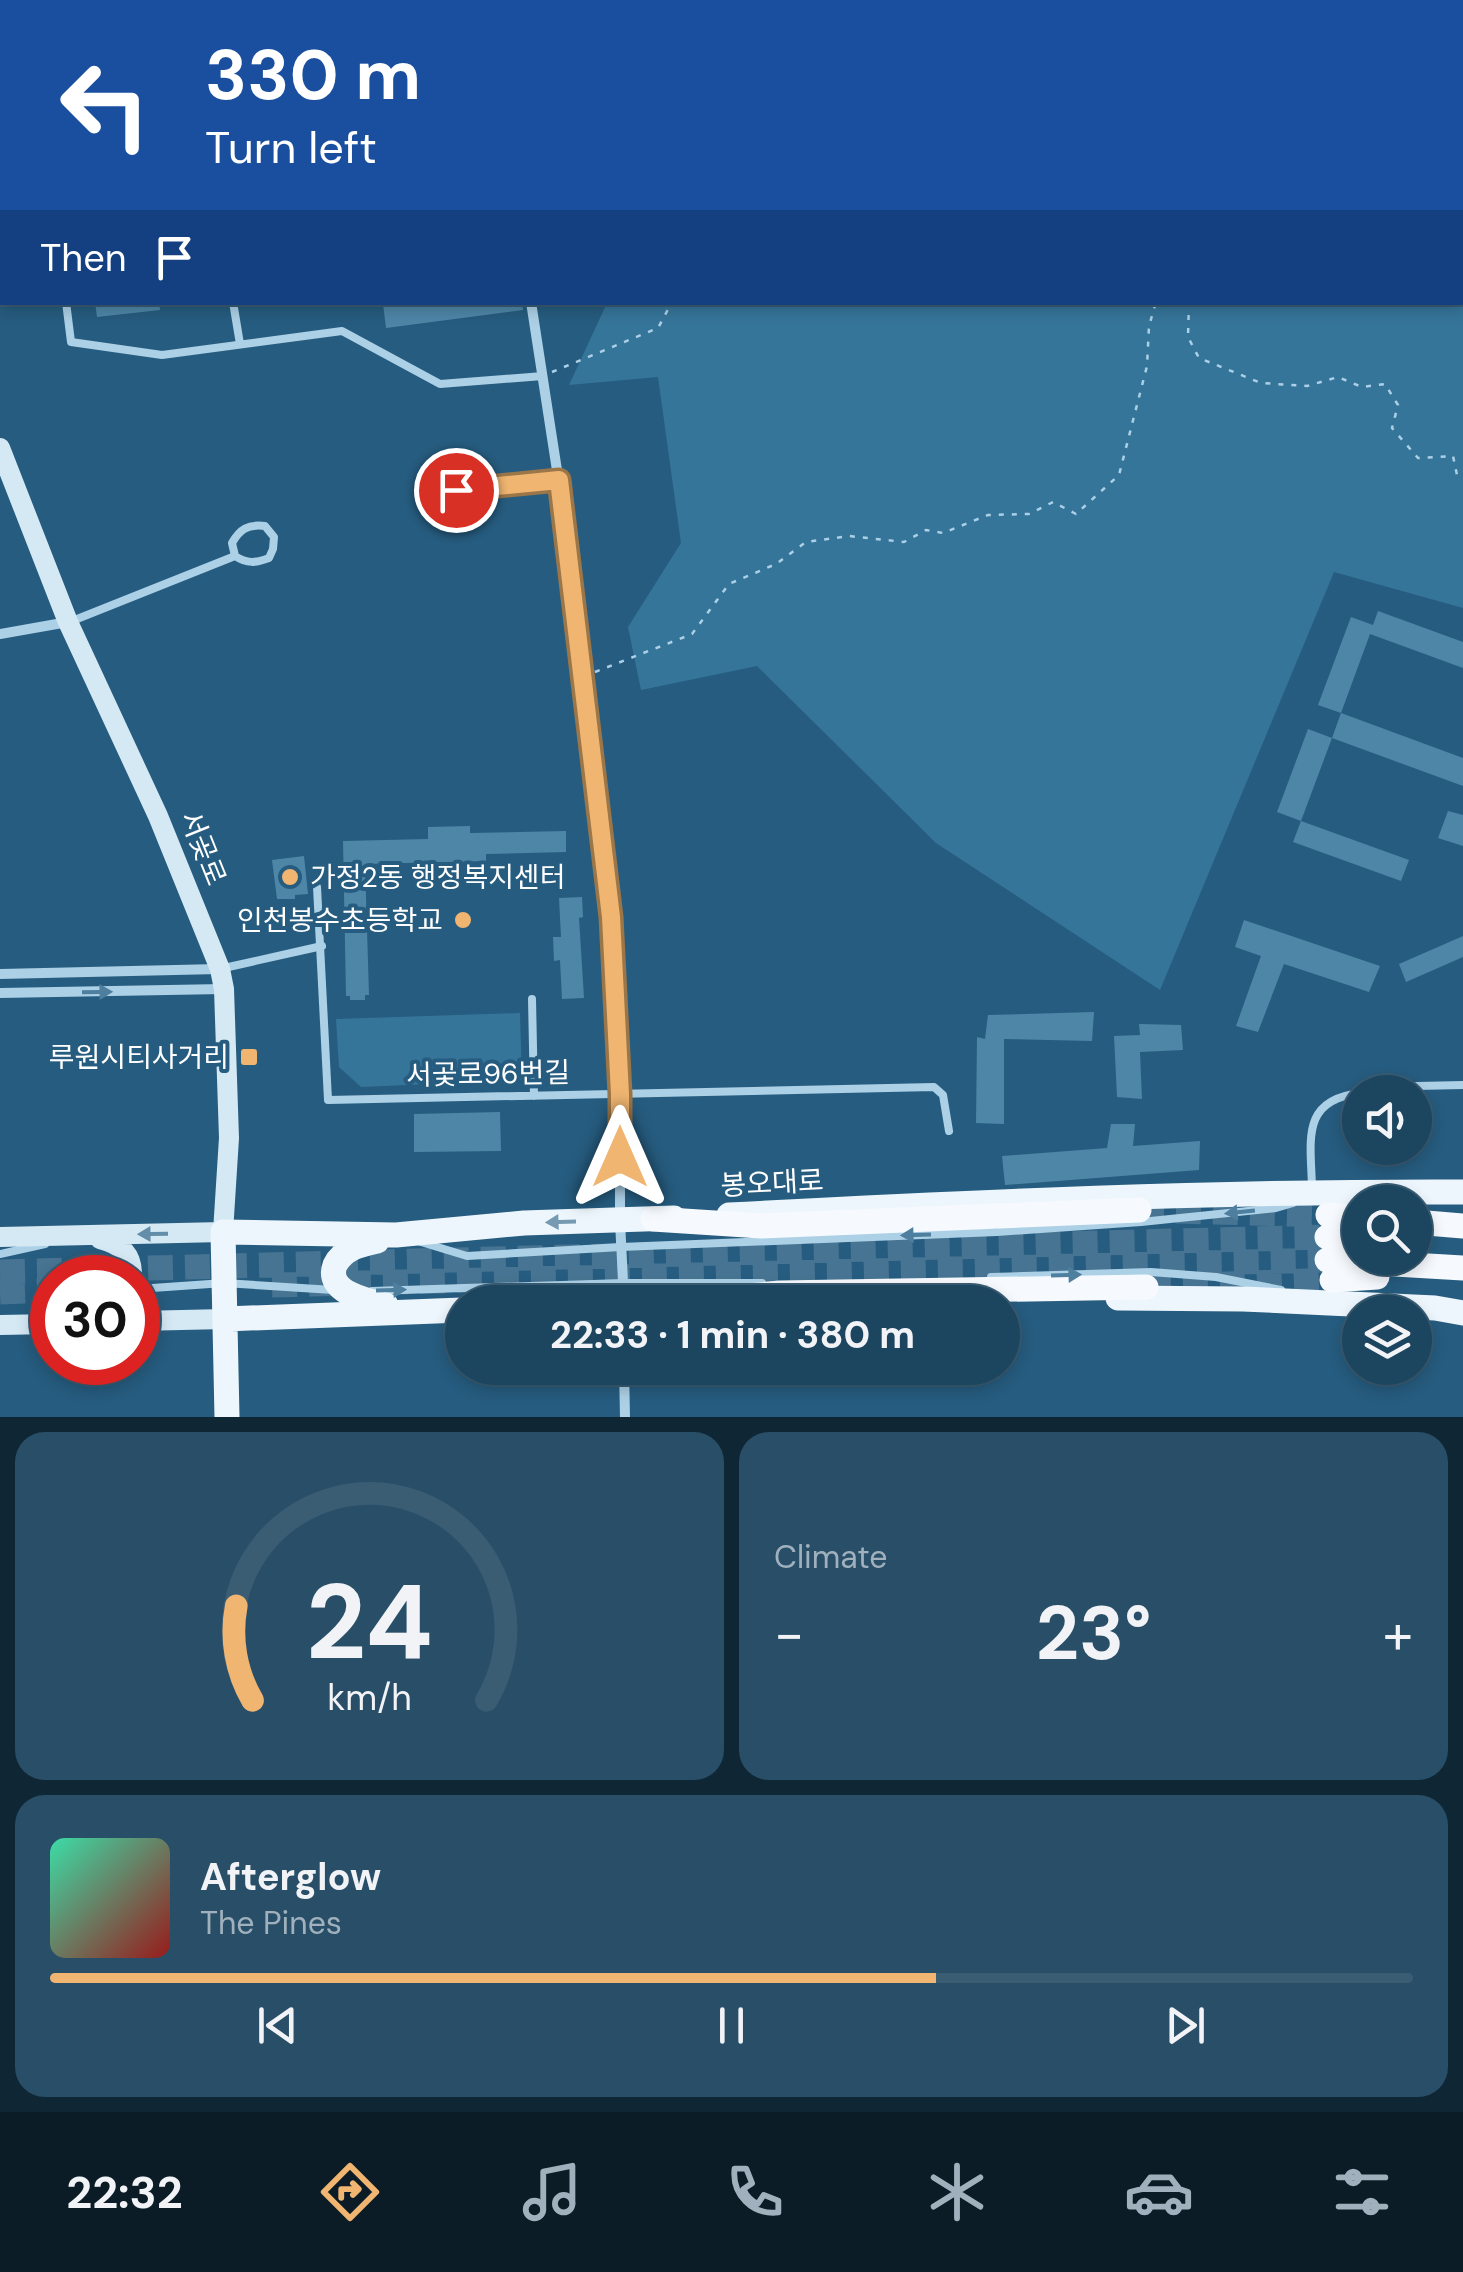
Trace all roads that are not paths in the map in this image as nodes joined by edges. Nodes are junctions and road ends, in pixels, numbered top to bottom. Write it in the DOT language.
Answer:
graph roads {
  1 [pos="66,305"];
  2 [pos="234,305"];
  3 [pos="531,305"];
  4 [pos="240,344"];
  5 [pos="543,376"];
  6 [pos="0,448"];
  7 [pos="559,480"];
  8 [pos="456,490"];
  9 [pos="236,556"];
  10 [pos="68,622"];
  11 [pos="0,634"];
  12 [pos="317,887"];
  13 [pos="322,946"];
  14 [pos="0,974"];
  15 [pos="222,979"];
  16 [pos="0,993"];
  17 [pos="532,999"];
  18 [pos="1463,1085"];
  19 [pos="1432,1086"];
  20 [pos="620,1094"];
  21 [pos="534,1096"];
  22 [pos="1342,1096"];
  23 [pos="948,1131"];
  24 [pos="1463,1192"];
  25 [pos="1139,1210"];
  26 [pos="653,1219"];
  27 [pos="1432,1223"];
  28 [pos="1463,1226"];
  29 [pos="1342,1230"];
  30 [pos="223,1232"];
  31 [pos="620,1234"];
  32 [pos="84,1235"];
  33 [pos="396,1235"];
  34 [pos="0,1237"];
  35 [pos="1342,1239"];
  36 [pos="1328,1240"];
  37 [pos="1432,1241"];
  38 [pos="1463,1242"];
  39 [pos="0,1254"];
  40 [pos="129,1255"];
  41 [pos="1463,1270"];
  42 [pos="973,1278"];
  43 [pos="874,1281"];
  44 [pos="224,1283"];
  45 [pos="623,1283"];
  46 [pos="1146,1286"];
  47 [pos="160,1287"];
  48 [pos="1020,1288"];
  49 [pos="344,1291"];
  50 [pos="1020,1300"];
  51 [pos="445,1311"];
  52 [pos="412,1312"];
  53 [pos="1463,1313"];
  54 [pos="225,1319"];
  55 [pos="160,1321"];
  56 [pos="30,1323"];
  57 [pos="0,1325"];
  58 [pos="624,1385"];
  59 [pos="227,1417"];
  60 [pos="625,1417"];
  1 -- 4 [label="lane"];
  2 -- 4 [label="lane"];
  3 -- 5 [label="street"];
  4 -- 5 [label="lane"];
  5 -- 7 [label="street"];
  6 -- 10 [label="main road, 서곶로"];
  7 -- 8 [label="lane"];
  7 -- 20 [label="street"];
  9 -- 9 [label="lane"];
  9 -- 10 [label="lane"];
  10 -- 11 [label="street"];
  10 -- 15 [label="main road, 서곶로"];
  12 -- 13 [label="lane, 서곷로96번길"];
  13 -- 15 [label="lane"];
  13 -- 21 [label="lane, 서곷로96번길"];
  14 -- 15 [label="street"];
  16 -- 15 [label="street, one-way"];
  15 -- 30 [label="main road, 서곶로"];
  17 -- 21 [label="lane"];
  18 -- 19 [label="lane"];
  20 -- 21 [label="lane, 서곷로96번길"];
  20 -- 23 [label="lane, 서곷로96번길"];
  20 -- 31 [label="street"];
  22 -- 36 [label="lane"];
  24 -- 36 [label="main road, 봉오대로"];
  25 -- 26 [label="highway"];
  26 -- 31 [label="main road, 봉오대로"];
  26 -- 36 [label="main road, 봉오대로"];
  27 -- 28 [label="highway"];
  29 -- 36 [label="highway"];
  30 -- 32 [label="main road, 봉오대로, one-way"];
  30 -- 33 [label="main road, 봉오대로"];
  30 -- 44 [label="main road, 서곶로"];
  31 -- 33 [label="main road, 봉오대로, one-way"];
  36 -- 31 [label="lane, one-way"];
  31 -- 45 [label="street"];
  32 -- 34 [label="main road, 봉오대로"];
  32 -- 39 [label="lane, 봉오대로"];
  32 -- 40 [label="main road"];
  33 -- 49 [label="main road"];
  35 -- 36 [label="highway, 봉오대로"];
  36 -- 41 [label="highway"];
  42 -- 36 [label="lane, one-way"];
  36 -- 50 [label="main road, 봉오대로"];
  36 -- 53 [label="main road, 봉오대로"];
  37 -- 38 [label="highway"];
  43 -- 45 [label="lane"];
  44 -- 47 [label="lane"];
  44 -- 49 [label="lane"];
  44 -- 54 [label="main road, 서곶로"];
  49 -- 45 [label="lane, one-way"];
  46 -- 48 [label="highway"];
  49 -- 52 [label="main road"];
  51 -- 52 [label="main road"];
  52 -- 54 [label="main road"];
  54 -- 55 [label="main road"];
  54 -- 59 [label="main road, 서곶로"];
  56 -- 57 [label="main road"];
  58 -- 60 [label="street"];
}
